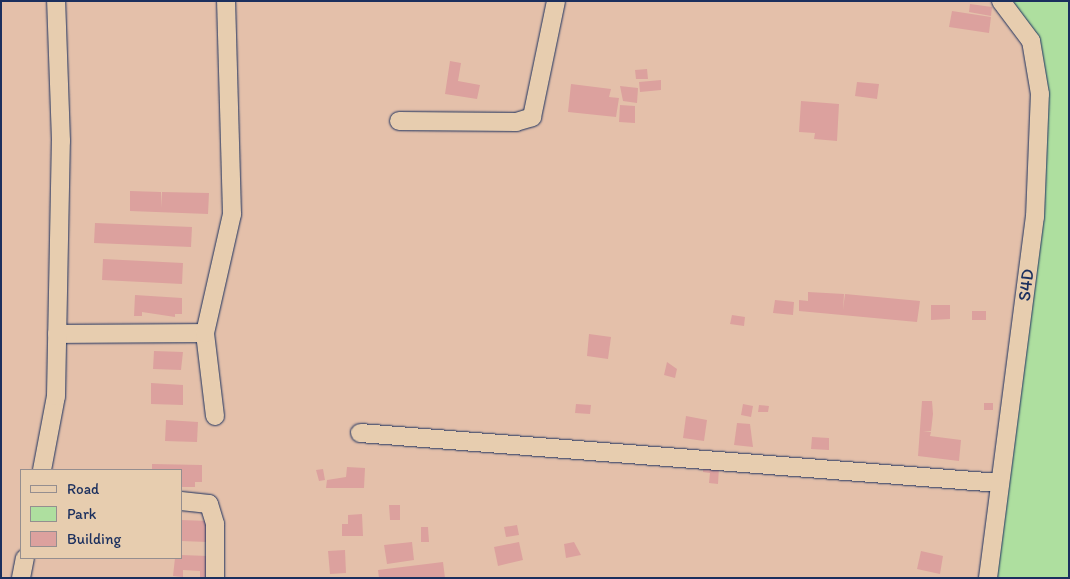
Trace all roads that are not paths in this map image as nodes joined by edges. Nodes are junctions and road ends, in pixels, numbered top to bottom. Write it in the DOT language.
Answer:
graph roads {
  1 [pos="56,1"];
  2 [pos="226,1"];
  3 [pos="556,1"];
  4 [pos="1001,1"];
  5 [pos="399,121"];
  6 [pos="205,333"];
  7 [pos="57,334"];
  8 [pos="215,416"];
  9 [pos="360,433"];
  10 [pos="42,469"];
  11 [pos="1000,483"];
  12 [pos="182,501"];
  13 [pos="25,559"];
  14 [pos="21,578"];
  15 [pos="215,578"];
  16 [pos="988,578"];
  1 -- 7 [label="street"];
  2 -- 6 [label="street"];
  3 -- 5 [label="street"];
  4 -- 11 [label="street, S4D"];
  6 -- 7 [label="street"];
  6 -- 8 [label="street"];
  7 -- 10 [label="street"];
  9 -- 11 [label="street"];
  11 -- 16 [label="street, S4D"];
  12 -- 15 [label="street"];
  13 -- 14 [label="street"];
}
